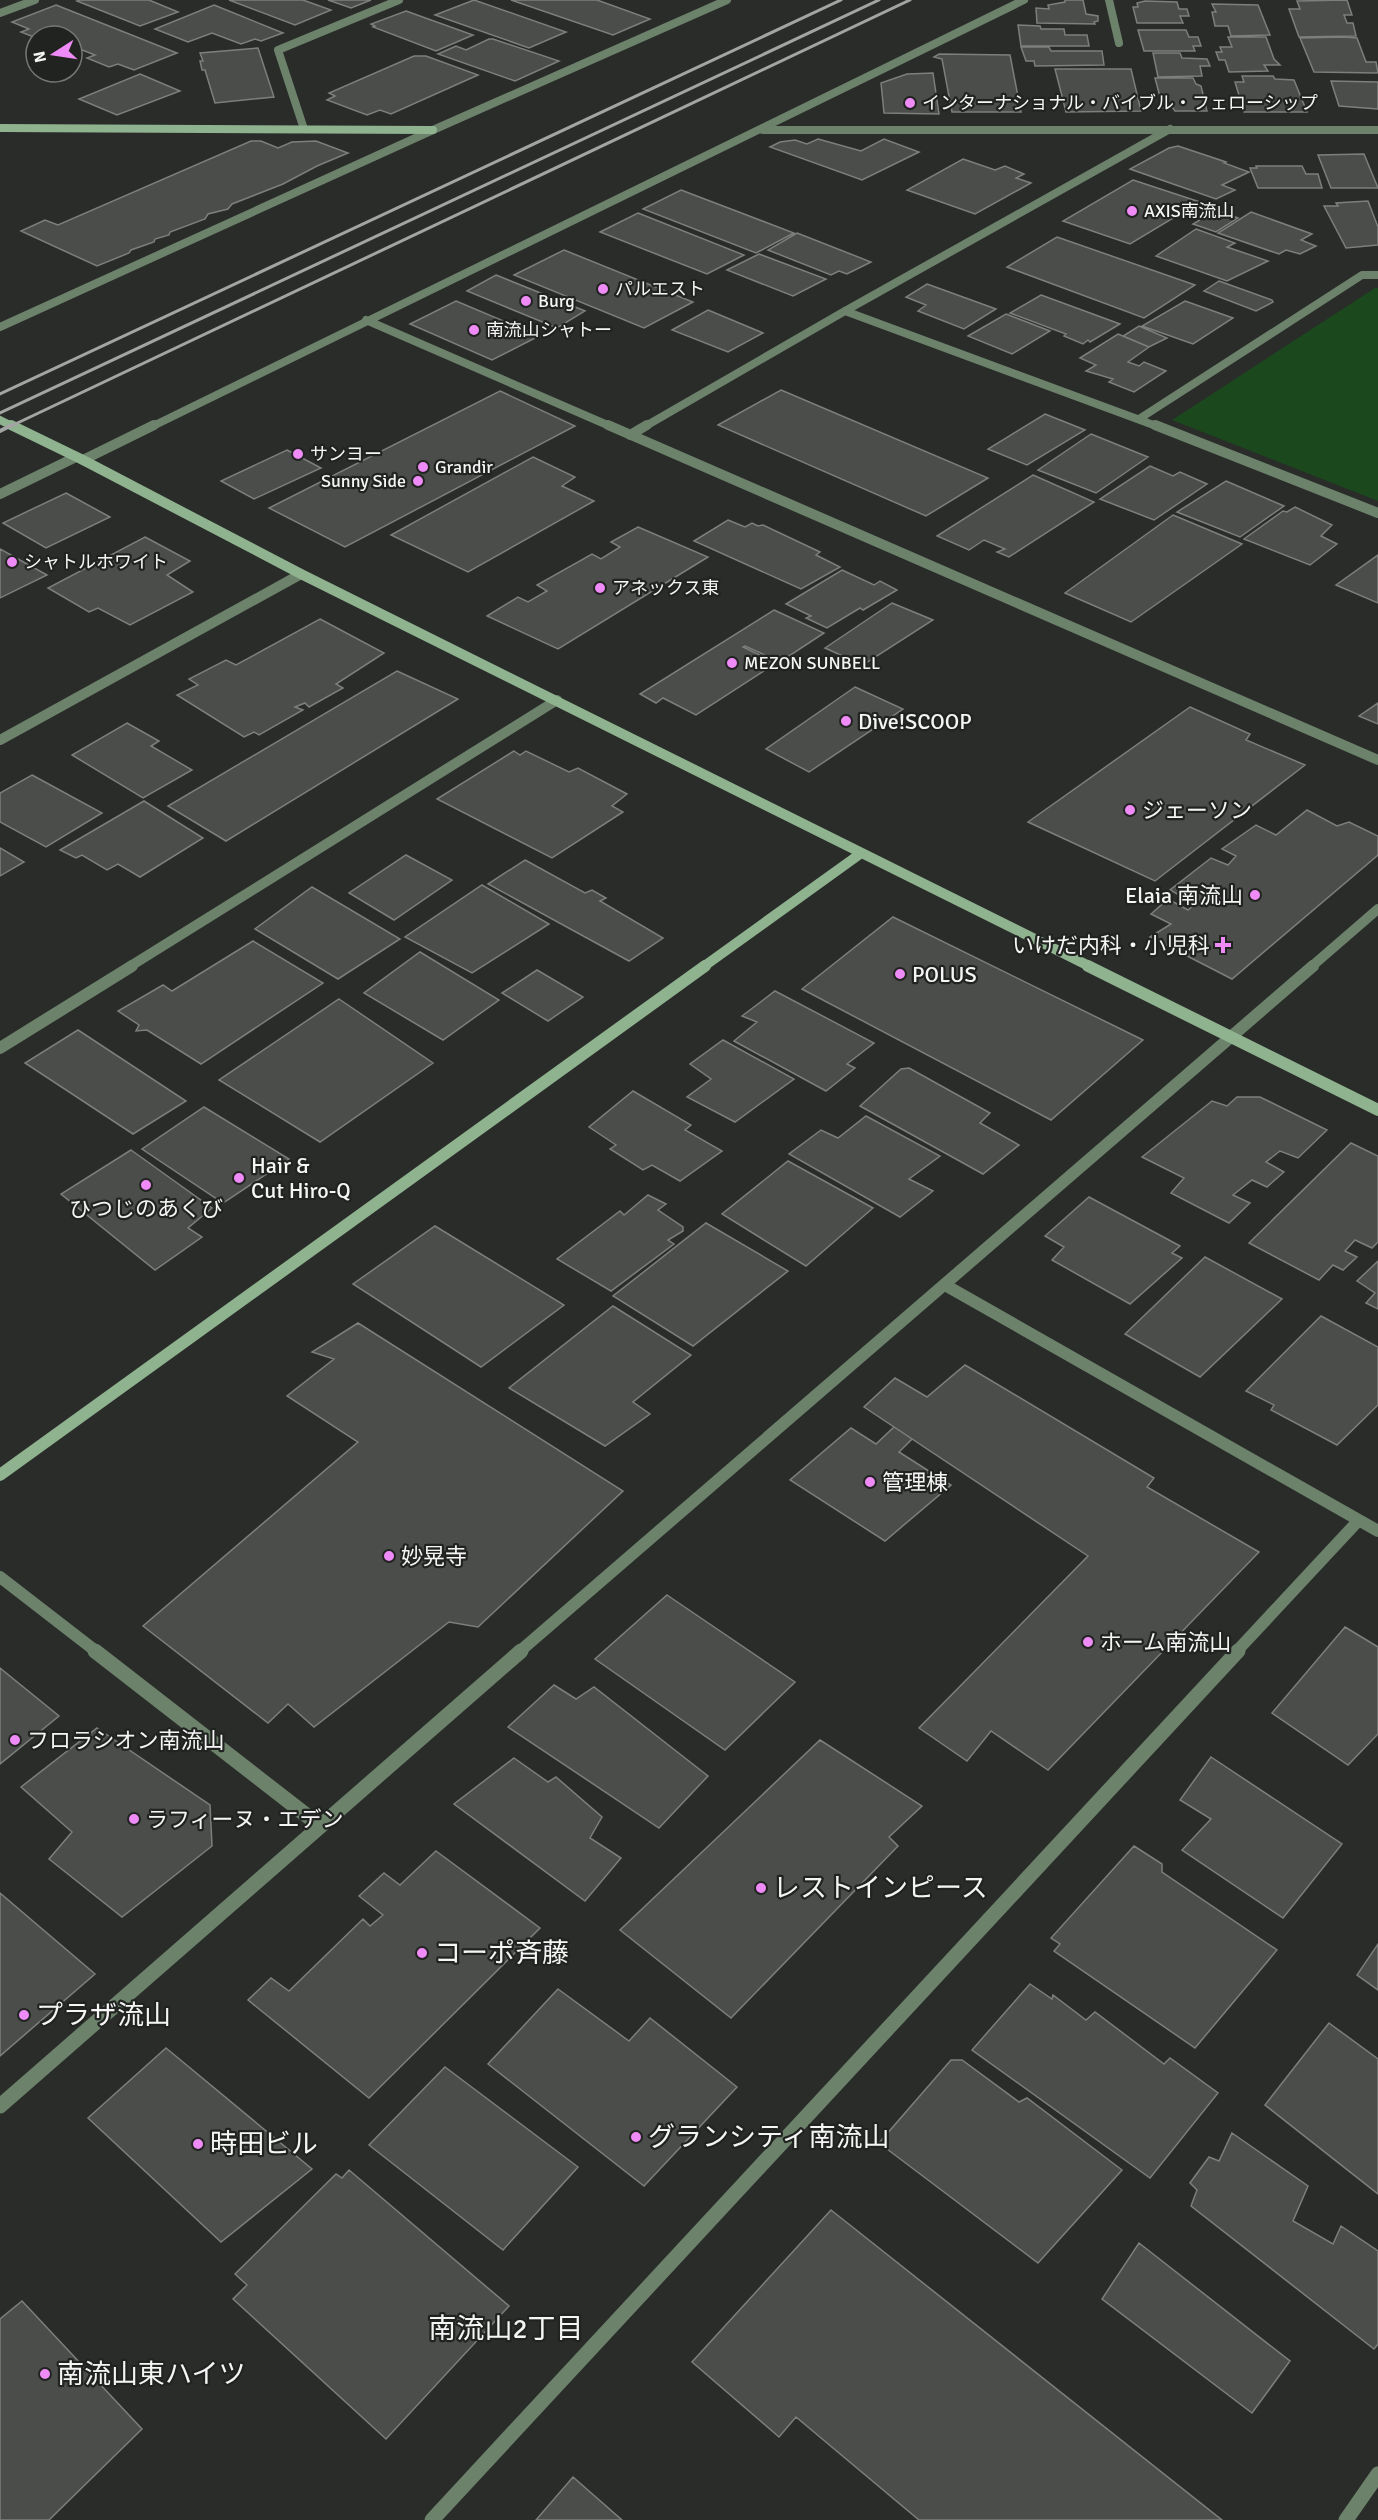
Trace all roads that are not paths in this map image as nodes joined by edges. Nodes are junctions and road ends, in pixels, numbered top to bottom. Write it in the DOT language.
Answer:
graph roads {
  1 [pos="35,0"];
  2 [pos="399,0"];
  3 [pos="727,0"];
  4 [pos="1024,0"];
  5 [pos="1109,0"];
  6 [pos="0,13"];
  7 [pos="1119,43"];
  8 [pos="0,128"];
  9 [pos="304,129"];
  10 [pos="1170,129"];
  11 [pos="1378,129"];
  12 [pos="433,130"];
  13 [pos="758,130"];
  14 [pos="1378,275"];
  15 [pos="845,311"];
  16 [pos="366,320"];
  17 [pos="0,327"];
  18 [pos="1139,419"];
  19 [pos="0,420"];
  20 [pos="630,435"];
  21 [pos="80,458"];
  22 [pos="0,494"];
  23 [pos="1378,513"];
  24 [pos="301,574"];
  25 [pos="557,700"];
  26 [pos="0,740"];
  27 [pos="1378,760"];
  28 [pos="860,854"];
  29 [pos="1378,909"];
  30 [pos="1232,1038"];
  31 [pos="0,1048"];
  32 [pos="1378,1110"];
  33 [pos="945,1285"];
  34 [pos="0,1475"];
  35 [pos="1359,1520"];
  36 [pos="1378,1531"];
  37 [pos="0,1577"];
  38 [pos="319,1825"];
  39 [pos="0,2106"];
  40 [pos="1378,2474"];
  41 [pos="432,2520"];
  42 [pos="1346,2520"];
  1 -- 6 [label="street"];
  2 -- 9 [label="street"];
  3 -- 12 [label="street"];
  4 -- 13 [label="street"];
  5 -- 7 [label="street"];
  8 -- 9 [label="street"];
  9 -- 12 [label="street"];
  10 -- 11 [label="street"];
  10 -- 13 [label="street"];
  10 -- 15 [label="street"];
  12 -- 17 [label="street"];
  13 -- 16 [label="street"];
  14 -- 18 [label="street"];
  15 -- 18 [label="street"];
  15 -- 20 [label="street"];
  16 -- 20 [label="street"];
  16 -- 21 [label="street"];
  18 -- 23 [label="street"];
  19 -- 21 [label="street"];
  20 -- 27 [label="street"];
  21 -- 22 [label="street"];
  21 -- 24 [label="street"];
  24 -- 25 [label="street"];
  24 -- 26 [label="street"];
  25 -- 28 [label="street"];
  25 -- 31 [label="street"];
  28 -- 30 [label="street"];
  28 -- 34 [label="street"];
  29 -- 30 [label="street"];
  30 -- 32 [label="street"];
  30 -- 33 [label="street"];
  33 -- 35 [label="street"];
  33 -- 38 [label="street"];
  35 -- 36 [label="street"];
  35 -- 41 [label="street"];
  37 -- 38 [label="street"];
  38 -- 39 [label="street"];
  40 -- 42 [label="street"];
}
